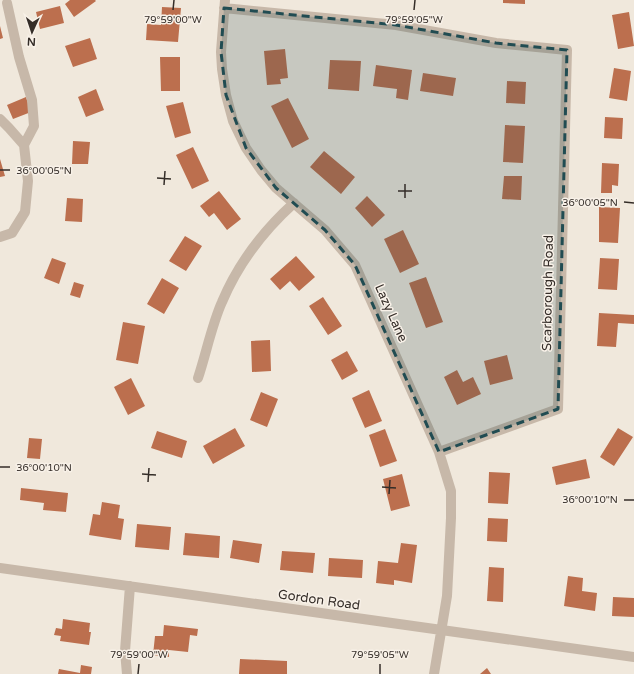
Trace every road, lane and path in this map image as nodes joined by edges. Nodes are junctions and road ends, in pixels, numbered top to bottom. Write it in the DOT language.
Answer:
graph roads {
  1 [pos="7,3"];
  2 [pos="224,4"];
  3 [pos="0,120"];
  4 [pos="24,146"];
  5 [pos="294,203"];
  6 [pos="0,237"];
  7 [pos="198,378"];
  8 [pos="439,452"];
  9 [pos="0,568"];
  10 [pos="130,586"];
  11 [pos="441,631"];
  12 [pos="634,657"];
  13 [pos="127,674"];
  14 [pos="434,674"];
  1 -- 4 [label="street"];
  2 -- 5 [label="street, Lazy Lane"];
  2 -- 8 [label="street, Scarborough Road"];
  3 -- 4 [label="street"];
  4 -- 6 [label="street"];
  5 -- 7 [label="street"];
  5 -- 8 [label="street, Lazy Lane"];
  8 -- 11 [label="street, Lazy Lane"];
  9 -- 10 [label="street, Gordon Road"];
  10 -- 11 [label="street, Gordon Road"];
  10 -- 13 [label="street"];
  11 -- 12 [label="street, Gordon Road"];
  11 -- 14 [label="street, Lazy Lane"];
}
